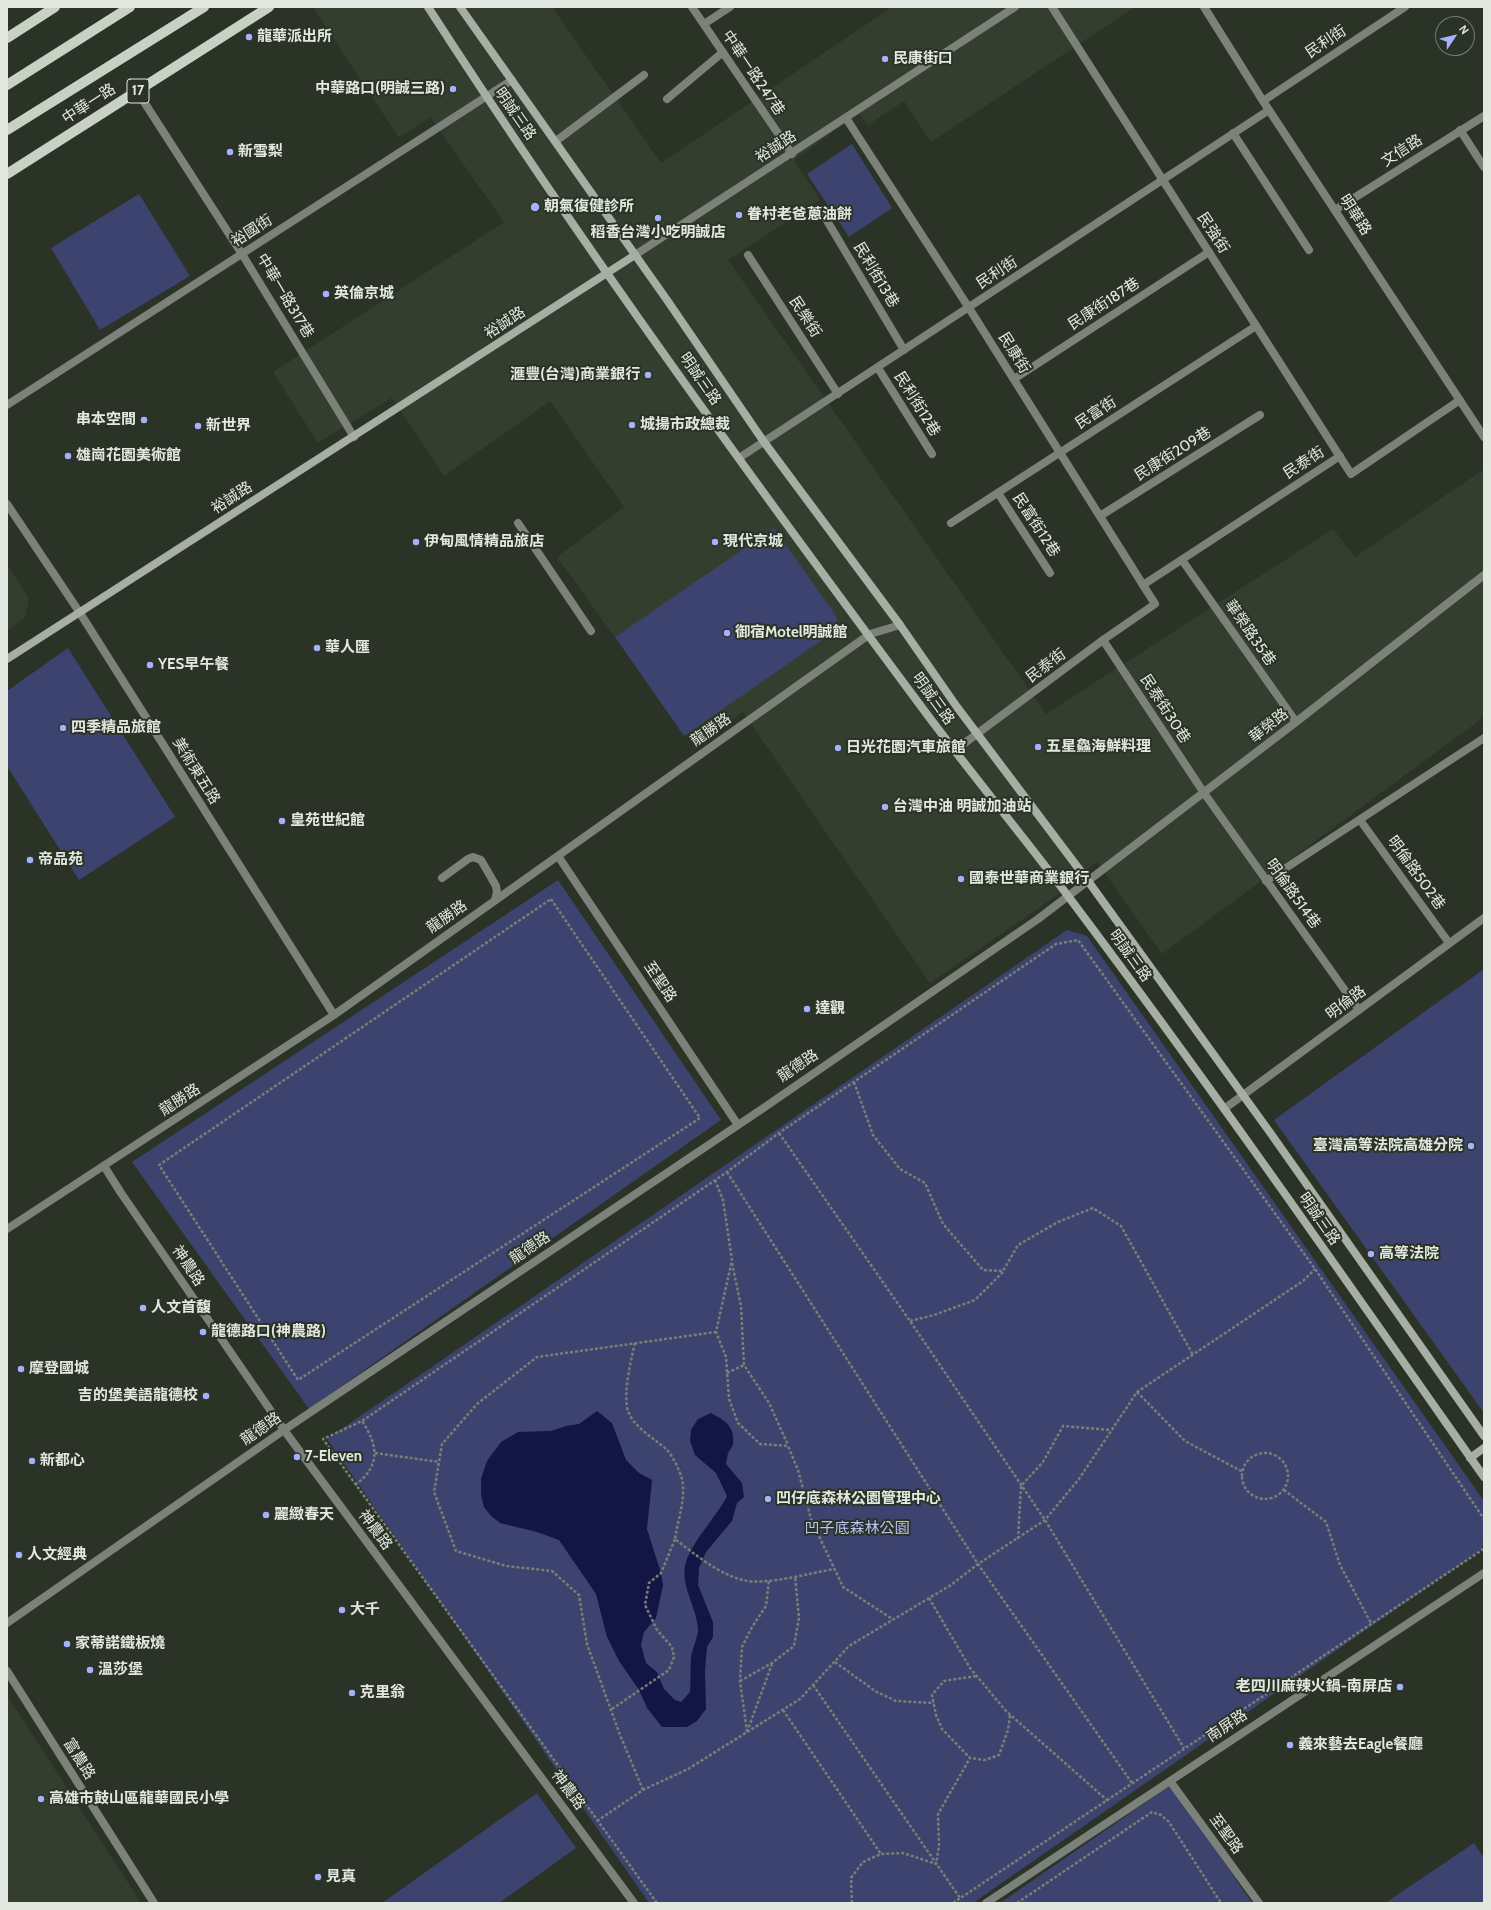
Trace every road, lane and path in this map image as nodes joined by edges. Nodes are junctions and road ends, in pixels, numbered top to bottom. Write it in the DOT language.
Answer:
graph roads {
  1 [pos="55,7"];
  2 [pos="130,7"];
  3 [pos="204,7"];
  4 [pos="269,7"];
  5 [pos="428,7"];
  6 [pos="460,7"];
  7 [pos="692,7"];
  8 [pos="730,7"];
  9 [pos="1015,7"];
  10 [pos="1052,7"];
  11 [pos="1204,7"];
  12 [pos="1405,7"];
  13 [pos="704,24"];
  14 [pos="7,38"];
  15 [pos="723,52"];
  16 [pos="644,75"];
  17 [pos="512,80"];
  18 [pos="7,85"];
  19 [pos="137,91"];
  20 [pos="486,96"];
  21 [pos="667,99"];
  22 [pos="1263,101"];
  23 [pos="1269,110"];
  24 [pos="1484,116"];
  25 [pos="846,118"];
  26 [pos="7,130"];
  27 [pos="1460,130"];
  28 [pos="1233,133"];
  29 [pos="556,141"];
  30 [pos="792,154"];
  31 [pos="1484,167"];
  32 [pos="7,174"];
  33 [pos="1163,180"];
  34 [pos="1335,210"];
  35 [pos="823,214"];
  36 [pos="1309,250"];
  37 [pos="1209,252"];
  38 [pos="242,254"];
  39 [pos="635,255"];
  40 [pos="748,255"];
  41 [pos="608,274"];
  42 [pos="969,308"];
  43 [pos="1256,326"];
  44 [pos="904,350"];
  45 [pos="878,368"];
  46 [pos="1014,379"];
  47 [pos="838,394"];
  48 [pos="1460,400"];
  49 [pos="7,405"];
  50 [pos="1260,415"];
  51 [pos="354,437"];
  52 [pos="1484,437"];
  53 [pos="764,442"];
  54 [pos="1060,453"];
  55 [pos="932,454"];
  56 [pos="1340,456"];
  57 [pos="739,458"];
  58 [pos="998,493"];
  59 [pos="7,504"];
  60 [pos="1100,516"];
  61 [pos="518,523"];
  62 [pos="951,523"];
  63 [pos="1182,560"];
  64 [pos="1050,573"];
  65 [pos="1484,575"];
  66 [pos="1143,585"];
  67 [pos="1155,604"];
  68 [pos="80,613"];
  69 [pos="900,625"];
  70 [pos="591,631"];
  71 [pos="870,634"];
  72 [pos="1103,640"];
  73 [pos="7,659"];
  74 [pos="1296,722"];
  75 [pos="977,734"];
  76 [pos="1484,738"];
  77 [pos="954,750"];
  78 [pos="1204,793"];
  79 [pos="1360,820"];
  80 [pos="558,856"];
  81 [pos="442,878"];
  82 [pos="1088,881"];
  83 [pos="1266,881"];
  84 [pos="1068,896"];
  85 [pos="551,899"];
  86 [pos="495,900"];
  87 [pos="1484,918"];
  88 [pos="1449,943"];
  89 [pos="1359,1010"];
  90 [pos="334,1015"];
  91 [pos="854,1082"];
  92 [pos="1244,1096"];
  93 [pos="1224,1109"];
  94 [pos="738,1125"];
  95 [pos="779,1133"];
  96 [pos="104,1166"];
  97 [pos="727,1172"];
  98 [pos="715,1180"];
  99 [pos="7,1229"];
  100 [pos="732,1260"];
  101 [pos="1315,1269"];
  102 [pos="1003,1271"];
  103 [pos="910,1321"];
  104 [pos="716,1332"];
  105 [pos="635,1343"];
  106 [pos="1193,1355"];
  107 [pos="744,1365"];
  108 [pos="727,1373"];
  109 [pos="1137,1392"];
  110 [pos="362,1421"];
  111 [pos="284,1430"];
  112 [pos="1112,1430"];
  113 [pos="1484,1436"];
  114 [pos="788,1446"];
  115 [pos="1484,1448"];
  116 [pos="375,1454"];
  117 [pos="1470,1458"];
  118 [pos="439,1462"];
  119 [pos="1242,1472"];
  120 [pos="1484,1477"];
  121 [pos="355,1485"];
  122 [pos="1021,1486"];
  123 [pos="1284,1490"];
  124 [pos="1484,1519"];
  125 [pos="1044,1520"];
  126 [pos="675,1539"];
  127 [pos="1018,1539"];
  128 [pos="1484,1545"];
  129 [pos="978,1564"];
  130 [pos="834,1569"];
  131 [pos="1484,1573"];
  132 [pos="795,1576"];
  133 [pos="769,1581"];
  134 [pos="929,1598"];
  135 [pos="894,1620"];
  136 [pos="7,1622"];
  137 [pos="1371,1623"];
  138 [pos="835,1662"];
  139 [pos="772,1663"];
  140 [pos="7,1670"];
  141 [pos="976,1676"];
  142 [pos="740,1681"];
  143 [pos="813,1685"];
  144 [pos="934,1703"];
  145 [pos="612,1709"];
  146 [pos="783,1710"];
  147 [pos="1010,1715"];
  148 [pos="747,1732"];
  149 [pos="1184,1748"];
  150 [pos="970,1758"];
  151 [pos="1170,1781"];
  152 [pos="1132,1783"];
  153 [pos="643,1790"];
  154 [pos="1108,1801"];
  155 [pos="597,1821"];
  156 [pos="881,1854"];
  157 [pos="936,1864"];
  158 [pos="960,1898"];
  159 [pos="154,1903"];
  160 [pos="634,1903"];
  161 [pos="657,1903"];
  162 [pos="852,1903"];
  163 [pos="953,1903"];
  164 [pos="986,1903"];
  165 [pos="1017,1903"];
  166 [pos="1221,1903"];
  167 [pos="1259,1903"];
  1 -- 14 [label="main road"];
  2 -- 18 [label="main road"];
  3 -- 26 [label="main road, 中華一路 / 17"];
  4 -- 19 [label="main road, 中華一路 / 17"];
  5 -- 20 [label="street, 明誠三路"];
  6 -- 17 [label="street, 明誠三路"];
  7 -- 13 [label="street, 中華一路247巷"];
  8 -- 13 [label="street"];
  9 -- 25 [label="street, 裕誠路"];
  10 -- 33 [label="street, 民強街"];
  11 -- 22 [label="street, 明華路"];
  12 -- 22 [label="street, 民利街"];
  13 -- 15 [label="street, 中華一路247巷"];
  15 -- 21 [label="street"];
  15 -- 30 [label="street, 中華一路247巷"];
  16 -- 29 [label="street"];
  17 -- 20 [label="street, 裕國街"];
  17 -- 29 [label="street, 明誠三路"];
  19 -- 32 [label="main road, 中華一路 / 17"];
  19 -- 38 [label="street, 中華一路317巷"];
  20 -- 38 [label="street, 裕國街"];
  20 -- 41 [label="street, 明誠三路"];
  22 -- 23 [label="street, 明華路"];
  23 -- 28 [label="street, 民利街"];
  23 -- 34 [label="street, 明華路"];
  24 -- 27 [label="street, 文信路"];
  25 -- 30 [label="street, 裕誠路"];
  25 -- 42 [label="street, 民康街"];
  27 -- 31 [label="street"];
  27 -- 34 [label="street, 文信路"];
  28 -- 33 [label="street, 民利街"];
  28 -- 36 [label="street"];
  29 -- 39 [label="street, 明誠三路"];
  30 -- 39 [label="street, 裕誠路"];
  33 -- 37 [label="street, 民強街"];
  33 -- 42 [label="street, 民利街"];
  34 -- 48 [label="street, 明華路"];
  35 -- 44 [label="street, 民利街13巷"];
  37 -- 43 [label="street, 民強街"];
  37 -- 46 [label="street, 民康街187巷"];
  38 -- 49 [label="street, 裕國街"];
  38 -- 51 [label="street, 中華一路317巷"];
  39 -- 41 [label="street, 裕誠路"];
  39 -- 53 [label="street, 明誠三路"];
  40 -- 47 [label="street, 民樂街"];
  41 -- 51 [label="street, 裕誠路"];
  41 -- 57 [label="street, 明誠三路"];
  42 -- 44 [label="street, 民利街"];
  42 -- 46 [label="street, 民康街"];
  43 -- 54 [label="street, 民富街"];
  43 -- 56 [label="street, 民強街"];
  44 -- 45 [label="street, 民利街"];
  45 -- 47 [label="street, 民利街"];
  45 -- 55 [label="street, 民利街12巷"];
  46 -- 54 [label="street, 民康街"];
  47 -- 53 [label="street, 民利街"];
  48 -- 52 [label="street, 明華路"];
  48 -- 56 [label="street, 民強街"];
  50 -- 60 [label="street, 民康街209巷"];
  51 -- 68 [label="street, 裕誠路"];
  53 -- 57 [label="street, 民利街"];
  53 -- 69 [label="street, 明誠三路"];
  54 -- 58 [label="street, 民富街"];
  54 -- 60 [label="street, 民康街"];
  56 -- 63 [label="street, 民泰街"];
  57 -- 71 [label="street, 明誠三路"];
  58 -- 62 [label="street, 民富街"];
  58 -- 64 [label="street, 民富街12巷"];
  59 -- 68 [label="street, 美術東五路"];
  60 -- 66 [label="street, 民康街"];
  61 -- 70 [label="street"];
  63 -- 66 [label="street, 民泰街"];
  63 -- 74 [label="street, 華榮路35巷"];
  65 -- 74 [label="street, 華榮路"];
  66 -- 67 [label="street, 民康街"];
  67 -- 72 [label="street, 民泰街"];
  68 -- 73 [label="street, 裕誠路"];
  68 -- 90 [label="street, 美術東五路"];
  69 -- 71 [label="street, 龍勝路"];
  69 -- 75 [label="street, 明誠三路"];
  71 -- 77 [label="street, 明誠三路"];
  71 -- 80 [label="street, 龍勝路"];
  72 -- 75 [label="street, 民泰街"];
  72 -- 78 [label="street, 民泰街30巷"];
  74 -- 78 [label="street, 華榮路"];
  75 -- 77 [label="street, 民泰街"];
  75 -- 82 [label="street, 明誠三路"];
  76 -- 79 [label="street"];
  77 -- 84 [label="street, 明誠三路"];
  78 -- 82 [label="street, 華榮路"];
  78 -- 83 [label="street, 明倫路514巷"];
  79 -- 83 [label="street"];
  79 -- 88 [label="street, 明倫路502巷"];
  80 -- 86 [label="street, 龍勝路"];
  80 -- 94 [label="street, 至聖路"];
  81 -- 86 [label="street"];
  82 -- 84 [label="street, 華榮路"];
  82 -- 92 [label="street, 明誠三路"];
  83 -- 89 [label="street, 明倫路514巷"];
  84 -- 93 [label="street, 明誠三路"];
  84 -- 94 [label="street, 龍德路"];
  85 -- 85 [label="path"];
  86 -- 90 [label="street, 龍勝路"];
  87 -- 88 [label="street, 明倫路"];
  88 -- 89 [label="street, 明倫路"];
  89 -- 92 [label="street, 明倫路"];
  90 -- 96 [label="street, 龍勝路"];
  91 -- 95 [label="path"];
  91 -- 101 [label="path"];
  91 -- 102 [label="path"];
  92 -- 93 [label="street, 明倫路"];
  92 -- 113 [label="street, 明誠三路"];
  93 -- 117 [label="street, 明誠三路"];
  94 -- 111 [label="street, 龍德路"];
  95 -- 97 [label="path"];
  95 -- 103 [label="path"];
  96 -- 99 [label="street, 龍勝路"];
  96 -- 111 [label="street, 神農路"];
  97 -- 98 [label="path"];
  97 -- 129 [label="path"];
  98 -- 100 [label="path"];
  98 -- 110 [label="path"];
  100 -- 104 [label="path"];
  100 -- 107 [label="path"];
  101 -- 106 [label="path"];
  101 -- 124 [label="path"];
  102 -- 103 [label="path"];
  102 -- 106 [label="path"];
  103 -- 122 [label="path"];
  104 -- 105 [label="path"];
  104 -- 108 [label="path"];
  105 -- 118 [label="path"];
  105 -- 126 [label="path"];
  106 -- 109 [label="path"];
  107 -- 108 [label="path"];
  107 -- 114 [label="path"];
  108 -- 114 [label="path"];
  109 -- 112 [label="path"];
  109 -- 119 [label="path"];
  110 -- 116 [label="path"];
  110 -- 121 [label="path"];
  111 -- 136 [label="street, 龍德路"];
  111 -- 160 [label="street, 神農路"];
  112 -- 122 [label="path"];
  112 -- 125 [label="path"];
  114 -- 130 [label="path"];
  115 -- 117 [label="street"];
  116 -- 118 [label="path"];
  116 -- 121 [label="path"];
  117 -- 120 [label="street, 明誠三路"];
  118 -- 145 [label="path"];
  119 -- 123 [label="path"];
  119 -- 123 [label="path"];
  121 -- 155 [label="path"];
  122 -- 125 [label="path"];
  122 -- 127 [label="path"];
  123 -- 137 [label="path"];
  125 -- 127 [label="path"];
  125 -- 149 [label="path"];
  126 -- 133 [label="path"];
  126 -- 145 [label="path"];
  127 -- 129 [label="path"];
  128 -- 137 [label="path"];
  129 -- 134 [label="path"];
  129 -- 152 [label="path"];
  130 -- 132 [label="path"];
  130 -- 135 [label="path"];
  131 -- 151 [label="street, 南屏路"];
  132 -- 133 [label="path"];
  132 -- 139 [label="path"];
  133 -- 142 [label="path"];
  134 -- 135 [label="path"];
  134 -- 141 [label="path"];
  135 -- 138 [label="path"];
  137 -- 149 [label="path"];
  138 -- 143 [label="path"];
  138 -- 144 [label="path"];
  139 -- 142 [label="path"];
  139 -- 148 [label="path"];
  140 -- 159 [label="street, 富農路"];
  141 -- 144 [label="path"];
  141 -- 147 [label="path"];
  142 -- 148 [label="path"];
  143 -- 146 [label="path"];
  143 -- 157 [label="path"];
  144 -- 150 [label="path"];
  145 -- 153 [label="path"];
  146 -- 148 [label="path"];
  146 -- 156 [label="path"];
  147 -- 150 [label="path"];
  147 -- 154 [label="path"];
  148 -- 153 [label="path"];
  149 -- 152 [label="path"];
  150 -- 157 [label="path"];
  151 -- 164 [label="street, 南屏路"];
  151 -- 167 [label="street, 至聖路"];
  152 -- 154 [label="path"];
  153 -- 155 [label="path"];
  154 -- 158 [label="path"];
  155 -- 161 [label="path"];
  156 -- 157 [label="path"];
  156 -- 162 [label="path"];
  157 -- 158 [label="path"];
  158 -- 163 [label="path"];
  165 -- 166 [label="path"];
}
